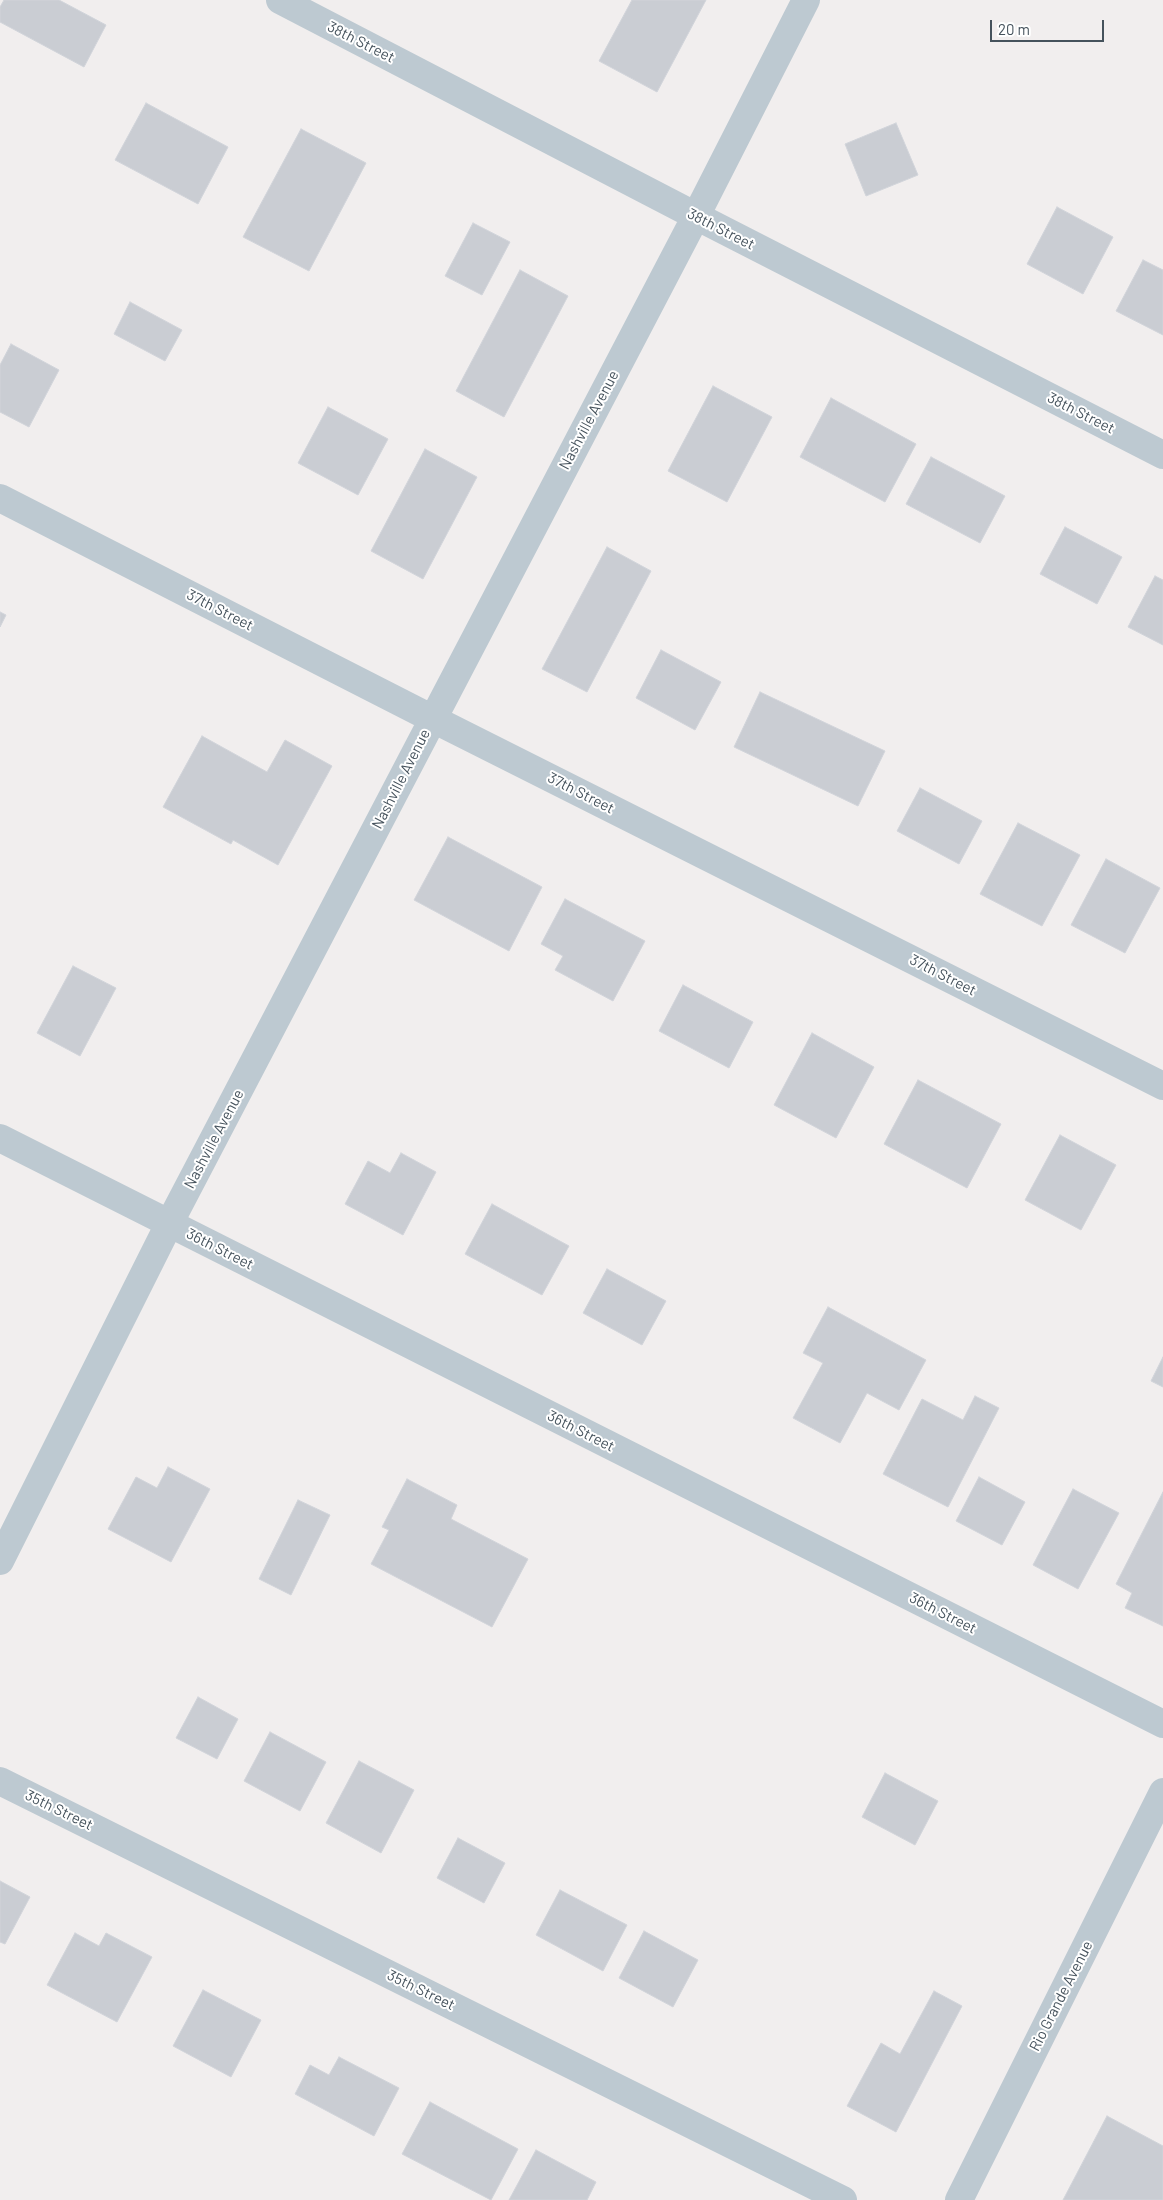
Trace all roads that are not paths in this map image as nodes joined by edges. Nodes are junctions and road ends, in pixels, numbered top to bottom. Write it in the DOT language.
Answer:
graph roads {
  1 [pos="280,0"];
  2 [pos="806,0"];
  3 [pos="696,216"];
  4 [pos="1163,455"];
  5 [pos="0,498"];
  6 [pos="433,719"];
  7 [pos="1163,1086"];
  8 [pos="0,1138"];
  9 [pos="169,1224"];
  10 [pos="0,1561"];
  11 [pos="1163,1724"];
  12 [pos="0,1781"];
  13 [pos="1163,1792"];
  14 [pos="1156,1824"];
  15 [pos="842,2200"];
  16 [pos="958,2200"];
  1 -- 3 [label="street, 38th Street"];
  2 -- 3 [label="street, Nashville Avenue"];
  3 -- 4 [label="street, 38th Street"];
  3 -- 6 [label="street, Nashville Avenue"];
  5 -- 6 [label="street, 37th Street"];
  6 -- 7 [label="street, 37th Street"];
  6 -- 9 [label="street, Nashville Avenue"];
  8 -- 9 [label="street, 36th Street"];
  9 -- 10 [label="street, Nashville Avenue"];
  9 -- 11 [label="street, 36th Street"];
  12 -- 15 [label="street, 35th Street"];
  13 -- 14 [label="street, Rio Grande Avenue"];
  14 -- 16 [label="street, Rio Grande Avenue"];
}
